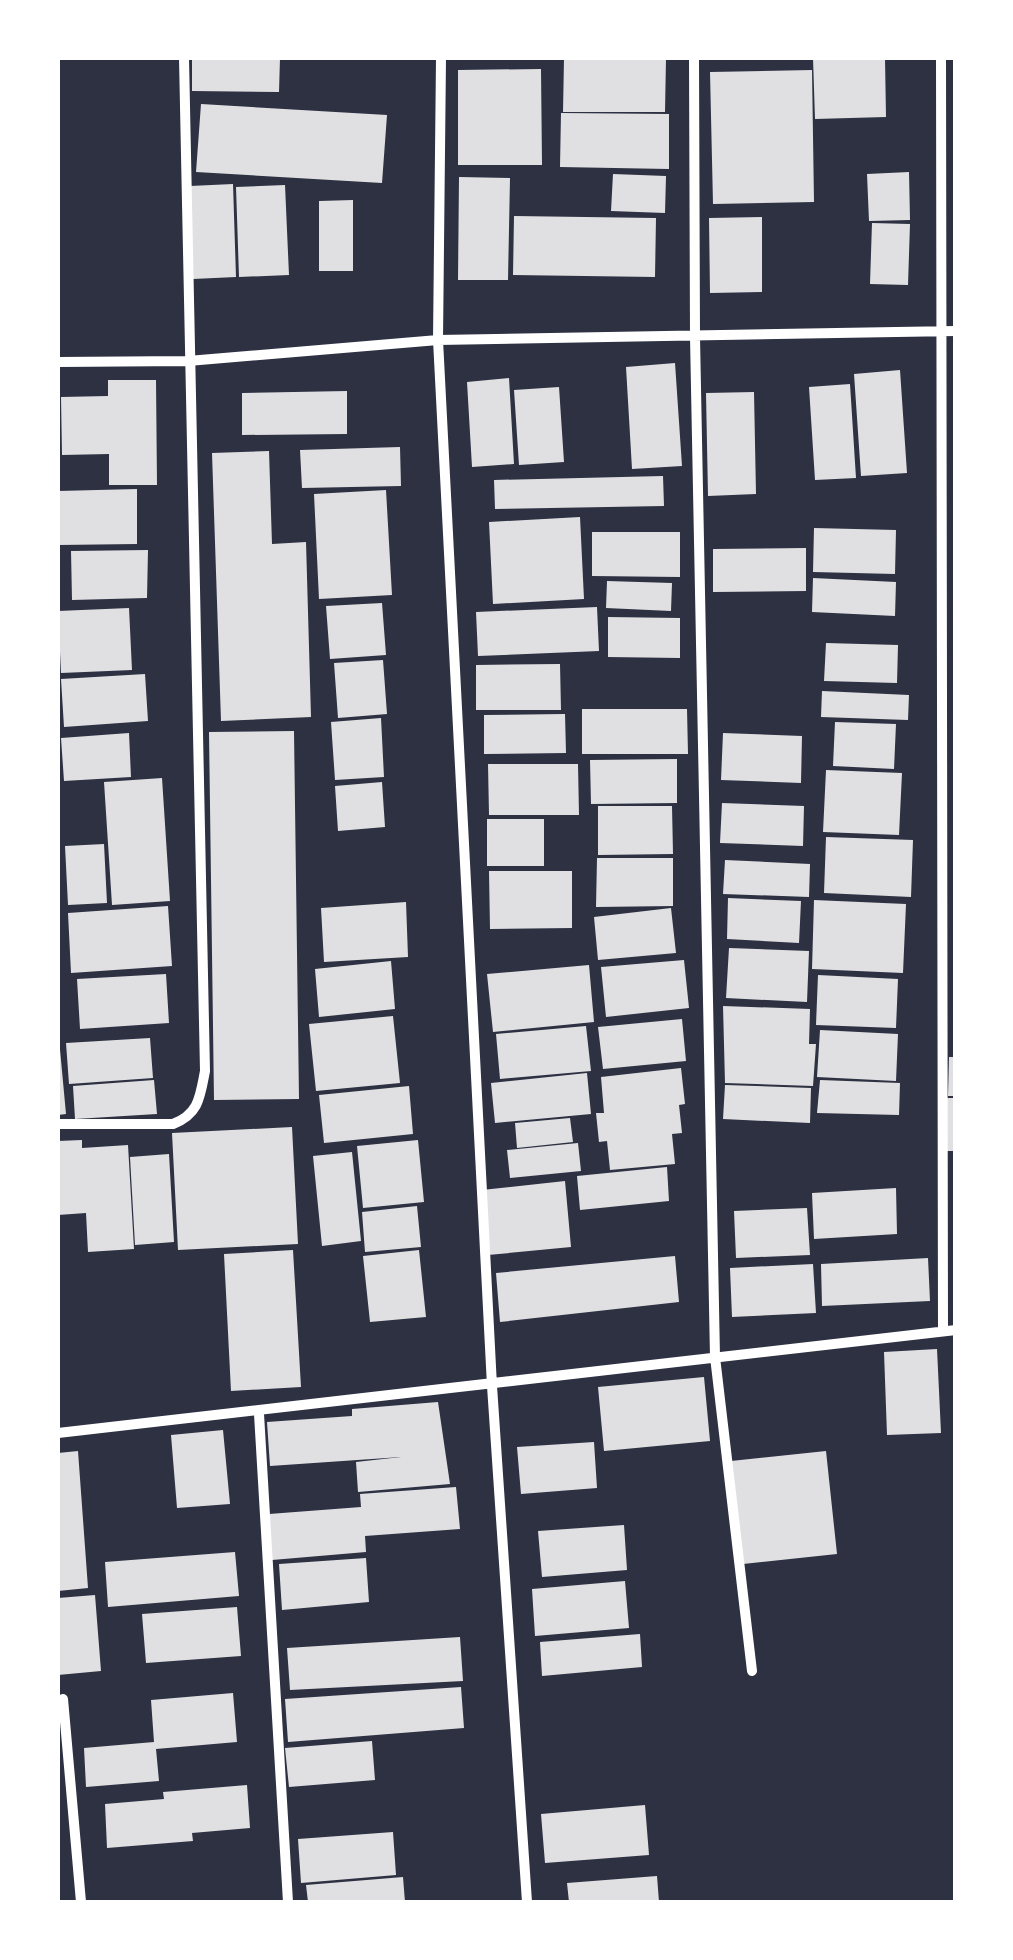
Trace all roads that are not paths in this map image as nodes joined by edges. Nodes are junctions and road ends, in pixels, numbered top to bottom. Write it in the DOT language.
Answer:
graph roads {
  1 [pos="184,58"];
  2 [pos="442,58"];
  3 [pos="694,58"];
  4 [pos="941,58"];
  5 [pos="956,331"];
  6 [pos="941,332"];
  7 [pos="695,337"];
  8 [pos="438,340"];
  9 [pos="188,361"];
  10 [pos="58,362"];
  11 [pos="58,1124"];
  12 [pos="956,1330"];
  13 [pos="942,1331"];
  14 [pos="715,1358"];
  15 [pos="492,1386"];
  16 [pos="260,1414"];
  17 [pos="58,1434"];
  18 [pos="752,1672"];
  19 [pos="63,1699"];
  20 [pos="82,1902"];
  21 [pos="288,1902"];
  22 [pos="527,1902"];
  1 -- 9 [label="street"];
  2 -- 8 [label="street"];
  3 -- 7 [label="street"];
  4 -- 6 [label="street"];
  5 -- 6 [label="street"];
  6 -- 7 [label="street"];
  6 -- 13 [label="street"];
  7 -- 8 [label="street"];
  7 -- 14 [label="street"];
  8 -- 9 [label="street"];
  8 -- 15 [label="street"];
  9 -- 10 [label="street"];
  9 -- 11 [label="street"];
  12 -- 13 [label="street"];
  13 -- 14 [label="street"];
  14 -- 15 [label="street"];
  14 -- 18 [label="street"];
  15 -- 16 [label="street"];
  15 -- 22 [label="street"];
  16 -- 17 [label="street"];
  16 -- 21 [label="street"];
  19 -- 20 [label="street"];
}
